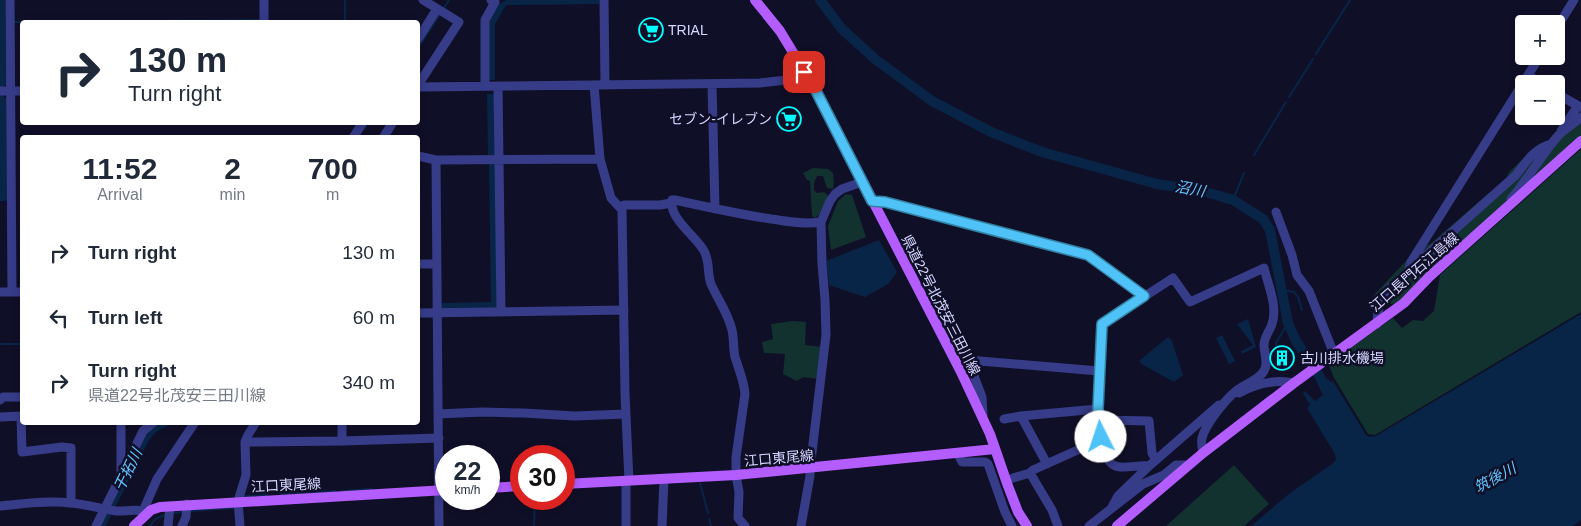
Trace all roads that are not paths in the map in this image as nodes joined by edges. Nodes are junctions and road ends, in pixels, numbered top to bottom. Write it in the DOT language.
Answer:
graph roads {
  1 [pos="10,0"];
  2 [pos="264,0"];
  3 [pos="423,0"];
  4 [pos="491,0"];
  5 [pos="604,0"];
  6 [pos="755,0"];
  7 [pos="1574,0"];
  8 [pos="440,11"];
  9 [pos="1565,15"];
  10 [pos="264,20"];
  11 [pos="420,36"];
  12 [pos="1534,65"];
  13 [pos="804,72"];
  14 [pos="1528,75"];
  15 [pos="420,83"];
  16 [pos="712,84"];
  17 [pos="594,85"];
  18 [pos="605,85"];
  19 [pos="420,86"];
  20 [pos="485,86"];
  21 [pos="498,86"];
  22 [pos="20,90"];
  23 [pos="6,91"];
  24 [pos="1515,96"];
  25 [pos="1565,98"];
  26 [pos="1579,106"];
  27 [pos="1581,117"];
  28 [pos="1559,134"];
  29 [pos="1581,141"];
  30 [pos="1551,144"];
  31 [pos="420,156"];
  32 [pos="600,159"];
  33 [pos="436,160"];
  34 [pos="499,160"];
  35 [pos="862,182"];
  36 [pos="872,201"];
  37 [pos="671,203"];
  38 [pos="620,207"];
  39 [pos="715,209"];
  40 [pos="1505,210"];
  41 [pos="1276,212"];
  42 [pos="821,222"];
  43 [pos="420,264"];
  44 [pos="437,264"];
  45 [pos="1408,269"];
  46 [pos="0,292"];
  47 [pos="12,292"];
  48 [pos="20,292"];
  49 [pos="1144,296"];
  50 [pos="624,310"];
  51 [pos="501,312"];
  52 [pos="420,313"];
  53 [pos="438,313"];
  54 [pos="1377,324"];
  55 [pos="1334,354"];
  56 [pos="1099,371"];
  57 [pos="1294,382"];
  58 [pos="20,397"];
  59 [pos="0,400"];
  60 [pos="1226,401"];
  61 [pos="1098,409"];
  62 [pos="438,414"];
  63 [pos="626,414"];
  64 [pos="20,416"];
  65 [pos="1021,416"];
  66 [pos="0,417"];
  67 [pos="983,419"];
  68 [pos="1004,419"];
  69 [pos="1100,420"];
  70 [pos="22,425"];
  71 [pos="121,425"];
  72 [pos="150,425"];
  73 [pos="193,425"];
  74 [pos="254,425"];
  75 [pos="342,425"];
  76 [pos="439,438"];
  77 [pos="1100,440"];
  78 [pos="342,441"];
  79 [pos="245,442"];
  80 [pos="440,445"];
  81 [pos="995,450"];
  82 [pos="1203,453"];
  83 [pos="958,454"];
  84 [pos="1152,463"];
  85 [pos="1047,464"];
  86 [pos="1189,465"];
  87 [pos="810,469"];
  88 [pos="122,472"];
  89 [pos="1030,473"];
  90 [pos="736,475"];
  91 [pos="1013,478"];
  92 [pos="664,479"];
  93 [pos="628,481"];
  94 [pos="575,483"];
  95 [pos="435,490"];
  96 [pos="238,502"];
  97 [pos="71,503"];
  98 [pos="187,504"];
  99 [pos="0,506"];
  100 [pos="170,506"];
  101 [pos="1111,508"];
  102 [pos="108,510"];
  103 [pos="438,510"];
  104 [pos="144,512"];
  105 [pos="96,526"];
  106 [pos="134,526"];
  107 [pos="168,526"];
  108 [pos="182,526"];
  109 [pos="240,526"];
  110 [pos="439,526"];
  111 [pos="626,526"];
  112 [pos="662,526"];
  113 [pos="745,526"];
  114 [pos="801,526"];
  115 [pos="1012,526"];
  116 [pos="1027,526"];
  117 [pos="1058,526"];
  118 [pos="1089,526"];
  119 [pos="1117,526"];
  1 -- 23 [label="street"];
  2 -- 10 [label="street"];
  3 -- 8 [label="street"];
  4 -- 20 [label="street"];
  5 -- 18 [label="street"];
  6 -- 13 [label="main road, 県道22号北茂安三田川線"];
  7 -- 9 [label="street"];
  8 -- 11 [label="street"];
  8 -- 15 [label="street"];
  12 -- 14 [label="street"];
  13 -- 16 [label="street"];
  13 -- 35 [label="main road, 県道22号北茂安三田川線"];
  16 -- 18 [label="street"];
  16 -- 39 [label="street"];
  17 -- 18 [label="street"];
  17 -- 21 [label="street"];
  17 -- 32 [label="street"];
  19 -- 20 [label="street"];
  20 -- 21 [label="street"];
  21 -- 34 [label="street"];
  22 -- 23 [label="street"];
  23 -- 47 [label="street"];
  24 -- 45 [label="street"];
  25 -- 26 [label="street"];
  26 -- 28 [label="street"];
  27 -- 28 [label="street"];
  28 -- 30 [label="street"];
  29 -- 40 [label="main road, 江口長門石江島線"];
  30 -- 40 [label="street"];
  30 -- 45 [label="street"];
  31 -- 33 [label="street"];
  32 -- 34 [label="street"];
  32 -- 38 [label="street"];
  33 -- 34 [label="street"];
  33 -- 44 [label="street"];
  34 -- 51 [label="street"];
  35 -- 36 [label="main road, 県道22号北茂安三田川線"];
  35 -- 42 [label="street"];
  36 -- 49 [label="street"];
  36 -- 67 [label="main road, 県道22号北茂安三田川線"];
  37 -- 38 [label="street"];
  37 -- 39 [label="street"];
  37 -- 90 [label="street"];
  38 -- 50 [label="street"];
  39 -- 42 [label="street"];
  40 -- 54 [label="main road, 江口長門石江島線"];
  41 -- 55 [label="street"];
  42 -- 87 [label="street"];
  43 -- 44 [label="street"];
  44 -- 53 [label="street"];
  45 -- 54 [label="street"];
  46 -- 47 [label="street"];
  47 -- 48 [label="street"];
  49 -- 56 [label="street"];
  49 -- 60 [label="street"];
  50 -- 51 [label="street"];
  50 -- 63 [label="street"];
  51 -- 53 [label="street"];
  52 -- 53 [label="street"];
  53 -- 62 [label="street"];
  54 -- 55 [label="main road, 江口長門石江島線"];
  55 -- 57 [label="main road, 江口長門石江島線"];
  56 -- 61 [label="street"];
  56 -- 67 [label="street"];
  57 -- 60 [label="street"];
  57 -- 82 [label="main road, 江口長門石江島線"];
  58 -- 59 [label="street"];
  60 -- 82 [label="street"];
  60 -- 84 [label="street"];
  61 -- 65 [label="street"];
  61 -- 69 [label="street"];
  62 -- 63 [label="street"];
  62 -- 76 [label="street"];
  63 -- 93 [label="street"];
  64 -- 66 [label="street"];
  65 -- 68 [label="street"];
  65 -- 85 [label="street"];
  67 -- 81 [label="main road, 県道22号北茂安三田川線"];
  69 -- 77 [label="street"];
  69 -- 84 [label="street"];
  70 -- 97 [label="street"];
  71 -- 88 [label="street"];
  72 -- 88 [label="street"];
  73 -- 104 [label="street"];
  74 -- 79 [label="street"];
  75 -- 78 [label="street"];
  76 -- 78 [label="street"];
  76 -- 80 [label="street"];
  77 -- 84 [label="street"];
  77 -- 85 [label="street"];
  78 -- 79 [label="street"];
  79 -- 96 [label="street"];
  81 -- 83 [label="main road, 江口東尾線"];
  81 -- 116 [label="main road, 県道22号北茂安三田川線"];
  82 -- 86 [label="main road, 江口長門石江島線"];
  83 -- 87 [label="main road, 江口東尾線"];
  83 -- 115 [label="street"];
  84 -- 101 [label="street"];
  85 -- 89 [label="street"];
  86 -- 101 [label="street"];
  86 -- 119 [label="main road, 江口長門石江島線"];
  87 -- 90 [label="main road, 江口東尾線"];
  87 -- 114 [label="street"];
  88 -- 102 [label="street"];
  89 -- 91 [label="street"];
  89 -- 117 [label="street"];
  90 -- 92 [label="main road, 江口東尾線"];
  90 -- 113 [label="street"];
  92 -- 93 [label="main road, 江口東尾線"];
  92 -- 112 [label="street"];
  93 -- 94 [label="main road, 江口東尾線"];
  93 -- 111 [label="street"];
  95 -- 96 [label="main road, 江口東尾線"];
  96 -- 98 [label="main road, 江口東尾線"];
  96 -- 109 [label="street"];
  97 -- 99 [label="street"];
  97 -- 102 [label="street"];
  98 -- 100 [label="main road, 江口東尾線"];
  98 -- 108 [label="street"];
  100 -- 104 [label="main road, 江口東尾線"];
  100 -- 107 [label="street"];
  101 -- 118 [label="street"];
  102 -- 104 [label="street"];
  102 -- 105 [label="street"];
  103 -- 110 [label="street"];
  104 -- 106 [label="main road, 江口東尾線"];
}
